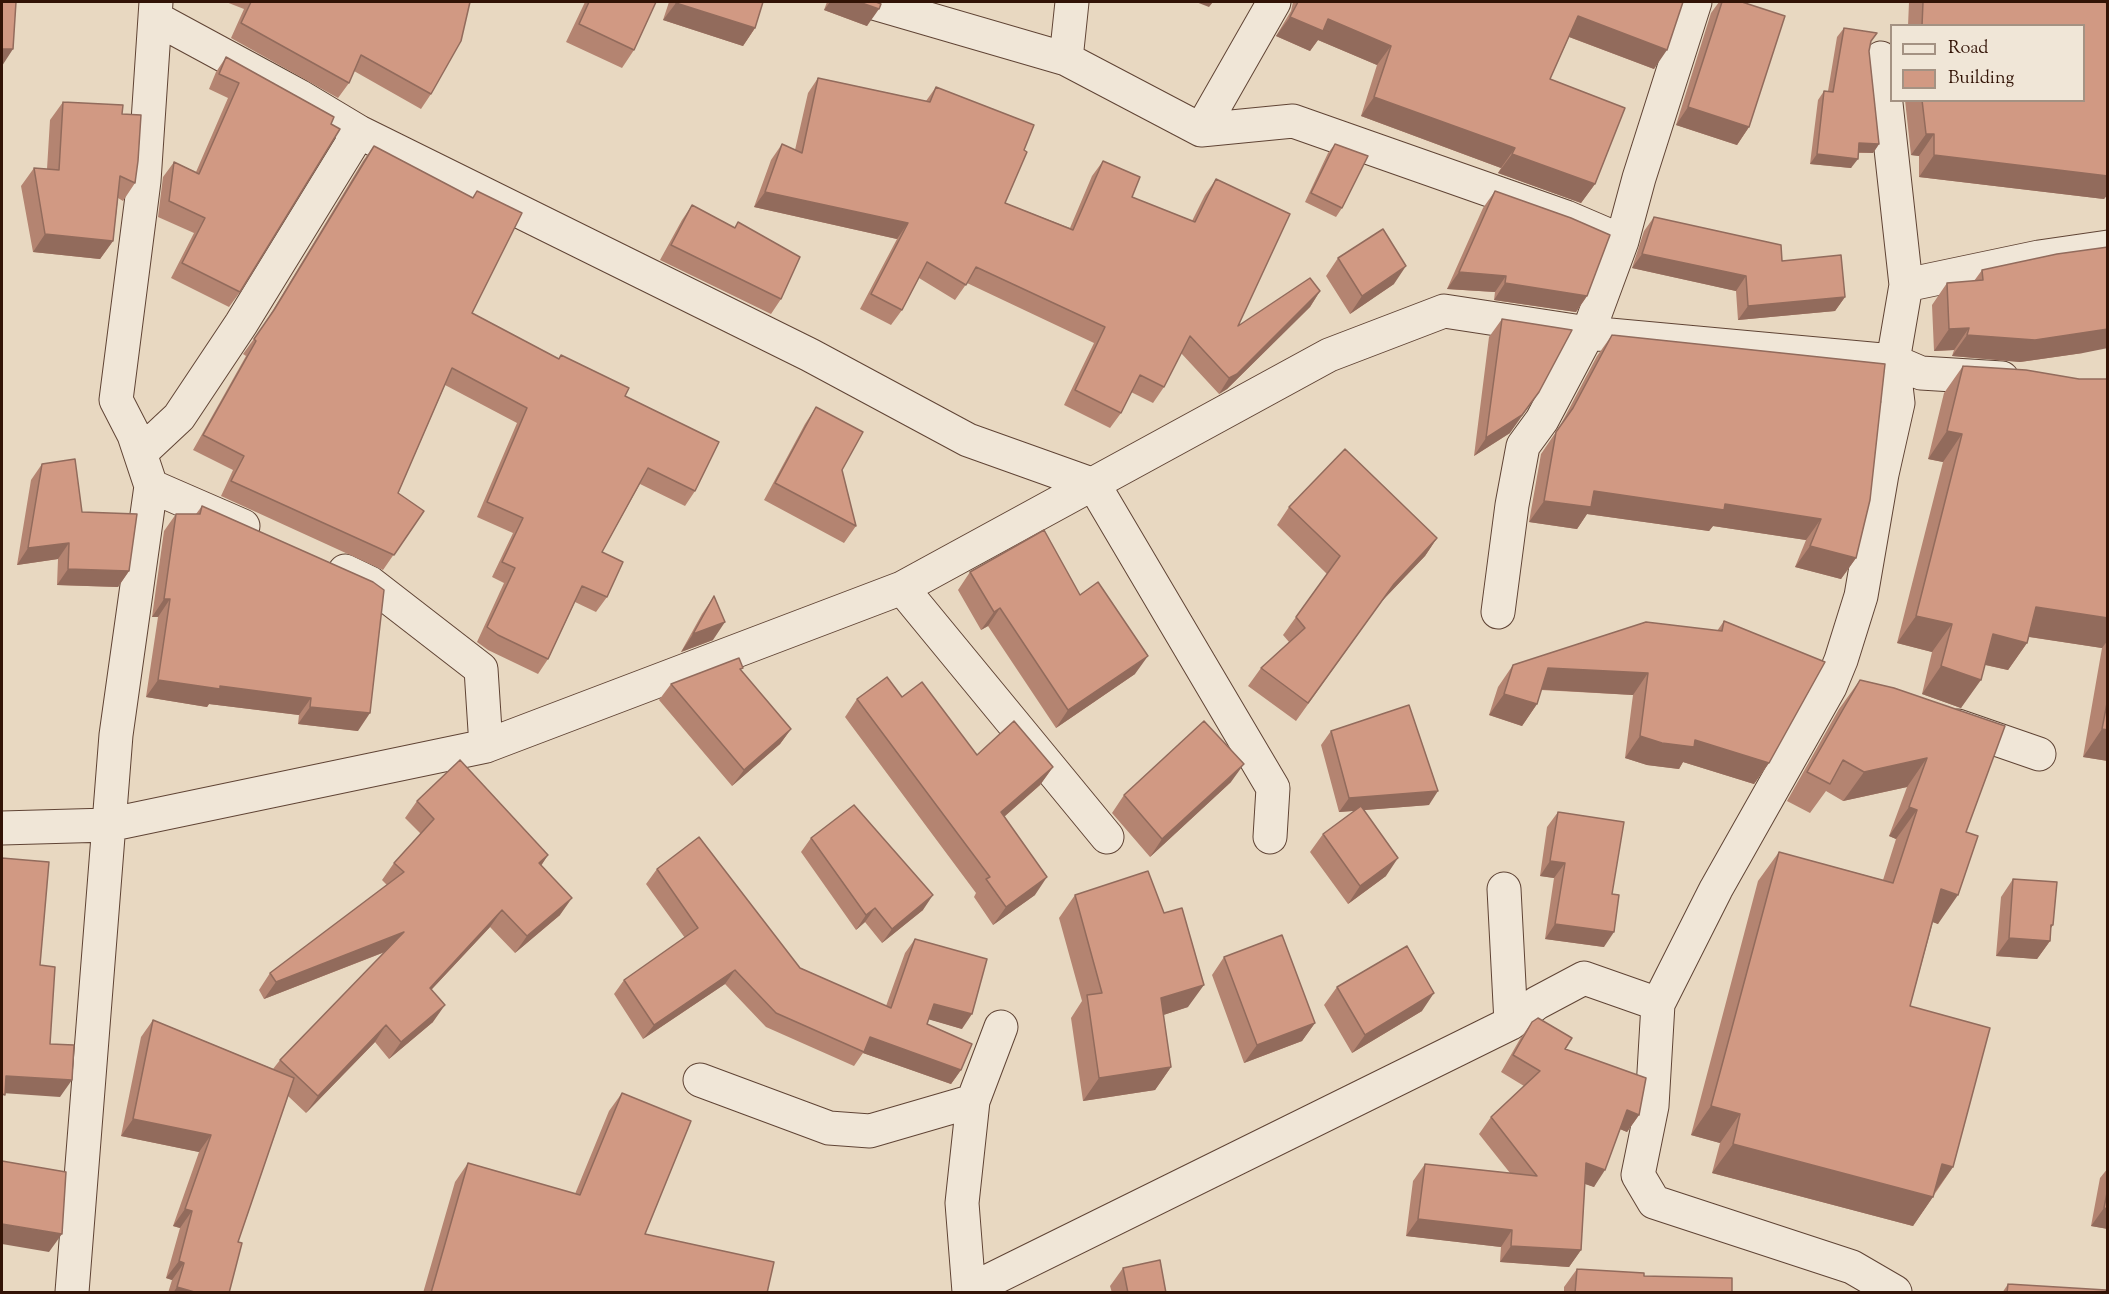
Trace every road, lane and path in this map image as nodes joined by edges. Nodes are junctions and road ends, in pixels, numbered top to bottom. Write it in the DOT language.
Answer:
graph roads {
  1 [pos="870,2"];
  2 [pos="1072,2"];
  3 [pos="1274,2"];
  4 [pos="1695,2"];
  5 [pos="2107,2"];
  6 [pos="156,10"];
  7 [pos="2108,20"];
  8 [pos="1066,58"];
  9 [pos="1881,58"];
  10 [pos="1201,130"];
  11 [pos="359,132"];
  12 [pos="1622,241"];
  13 [pos="2108,247"];
  14 [pos="1906,285"];
  15 [pos="1588,333"];
  16 [pos="1893,362"];
  17 [pos="2031,383"];
  18 [pos="134,435"];
  19 [pos="1095,485"];
  20 [pos="151,486"];
  21 [pos="267,536"];
  22 [pos="319,559"];
  23 [pos="902,588"];
  24 [pos="1498,612"];
  25 [pos="1932,717"];
  26 [pos="486,746"];
  27 [pos="2039,754"];
  28 [pos="108,825"];
  29 [pos="2,828"];
  30 [pos="1107,837"];
  31 [pos="1270,837"];
  32 [pos="1504,889"];
  33 [pos="1658,1004"];
  34 [pos="1511,1023"];
  35 [pos="1001,1027"];
  36 [pos="700,1080"];
  37 [pos="973,1101"];
  38 [pos="969,1291"];
  39 [pos="72,1293"];
  40 [pos="1895,1293"];
  1 -- 8 [label="street"];
  2 -- 8 [label="street"];
  3 -- 10 [label="street"];
  4 -- 12 [label="street"];
  5 -- 7 [label="street"];
  6 -- 11 [label="street"];
  6 -- 18 [label="street"];
  8 -- 10 [label="street"];
  9 -- 14 [label="street"];
  10 -- 12 [label="street"];
  11 -- 18 [label="street"];
  11 -- 19 [label="street"];
  12 -- 15 [label="street"];
  13 -- 14 [label="street"];
  14 -- 16 [label="street"];
  15 -- 16 [label="street"];
  15 -- 19 [label="street"];
  15 -- 24 [label="street"];
  16 -- 17 [label="street"];
  16 -- 33 [label="street"];
  18 -- 20 [label="street"];
  19 -- 23 [label="street"];
  19 -- 31 [label="street"];
  20 -- 21 [label="street"];
  20 -- 28 [label="street"];
  22 -- 26 [label="street"];
  23 -- 26 [label="street"];
  23 -- 30 [label="street"];
  25 -- 27 [label="street"];
  26 -- 28 [label="street"];
  28 -- 29 [label="street"];
  28 -- 39 [label="street"];
  32 -- 34 [label="street"];
  33 -- 34 [label="street"];
  33 -- 40 [label="street"];
  34 -- 38 [label="street"];
  35 -- 37 [label="street"];
  36 -- 37 [label="street"];
  37 -- 38 [label="street"];
}
